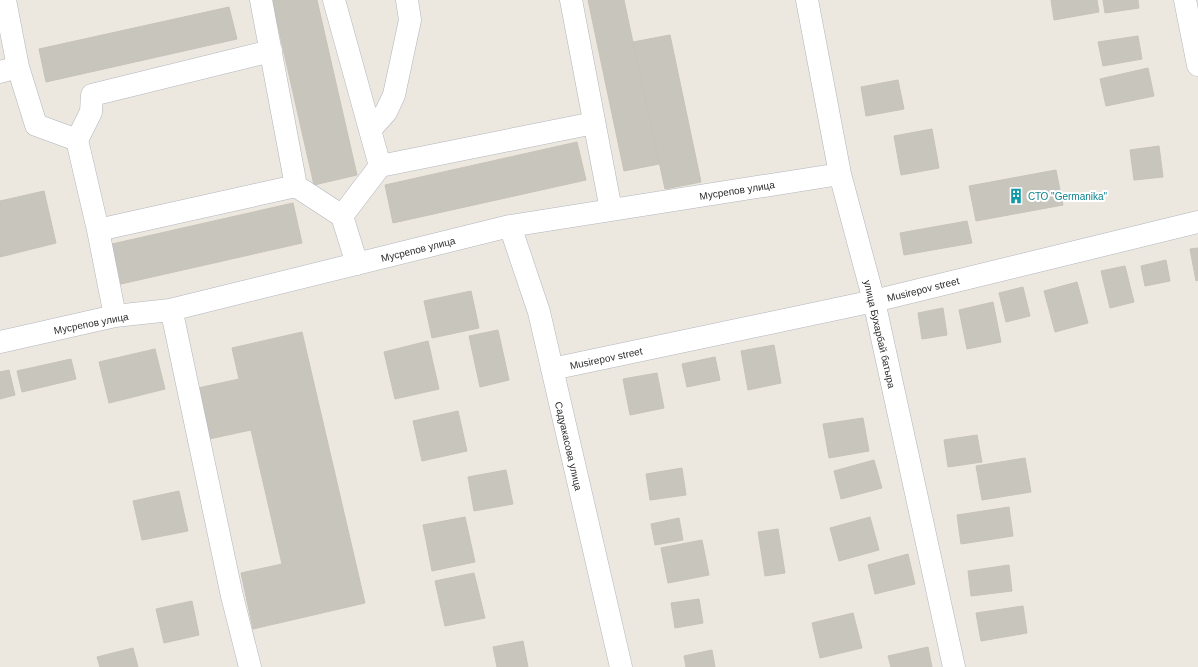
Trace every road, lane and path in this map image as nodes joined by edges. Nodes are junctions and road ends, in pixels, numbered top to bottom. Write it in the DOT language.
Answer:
graph roads {
  1 [pos="5,0"];
  2 [pos="261,0"];
  3 [pos="334,0"];
  4 [pos="407,0"];
  5 [pos="571,0"];
  6 [pos="807,0"];
  7 [pos="1185,0"];
  8 [pos="270,51"];
  9 [pos="1198,65"];
  10 [pos="9,70"];
  11 [pos="594,123"];
  12 [pos="370,130"];
  13 [pos="77,140"];
  14 [pos="380,166"];
  15 [pos="840,174"];
  16 [pos="296,186"];
  17 [pos="611,210"];
  18 [pos="342,216"];
  19 [pos="1198,222"];
  20 [pos="510,226"];
  21 [pos="98,230"];
  22 [pos="357,264"];
  23 [pos="874,302"];
  24 [pos="170,310"];
  25 [pos="115,316"];
  26 [pos="0,342"];
  27 [pos="552,369"];
  28 [pos="250,667"];
  29 [pos="620,667"];
  30 [pos="954,667"];
  1 -- 10 [label="street"];
  2 -- 8 [label="street"];
  3 -- 12 [label="street"];
  4 -- 12 [label="street"];
  5 -- 11 [label="street"];
  6 -- 15 [label="street, улица Бухарбай батыра"];
  7 -- 9 [label="street"];
  8 -- 13 [label="street"];
  8 -- 16 [label="street"];
  10 -- 13 [label="street"];
  11 -- 14 [label="street"];
  11 -- 17 [label="street"];
  12 -- 14 [label="street"];
  13 -- 21 [label="street"];
  14 -- 18 [label="street"];
  15 -- 17 [label="street, Мусрепов улица"];
  15 -- 23 [label="street, улица Бухарбай батыра"];
  16 -- 18 [label="street"];
  16 -- 21 [label="street"];
  17 -- 20 [label="street, Мусрепов улица"];
  18 -- 22 [label="street"];
  19 -- 23 [label="street, Musirepov street"];
  20 -- 22 [label="street, Мусрепов улица"];
  20 -- 27 [label="street, Садуакасова улица"];
  21 -- 25 [label="street"];
  22 -- 24 [label="street, Мусрепов улица"];
  23 -- 27 [label="street, Musirepov street"];
  23 -- 30 [label="street, улица Бухарбай батыра"];
  24 -- 25 [label="street, Мусрепов улица"];
  24 -- 28 [label="street"];
  25 -- 26 [label="street, Мусрепов улица"];
  27 -- 29 [label="street, Садуакасова улица"];
}
